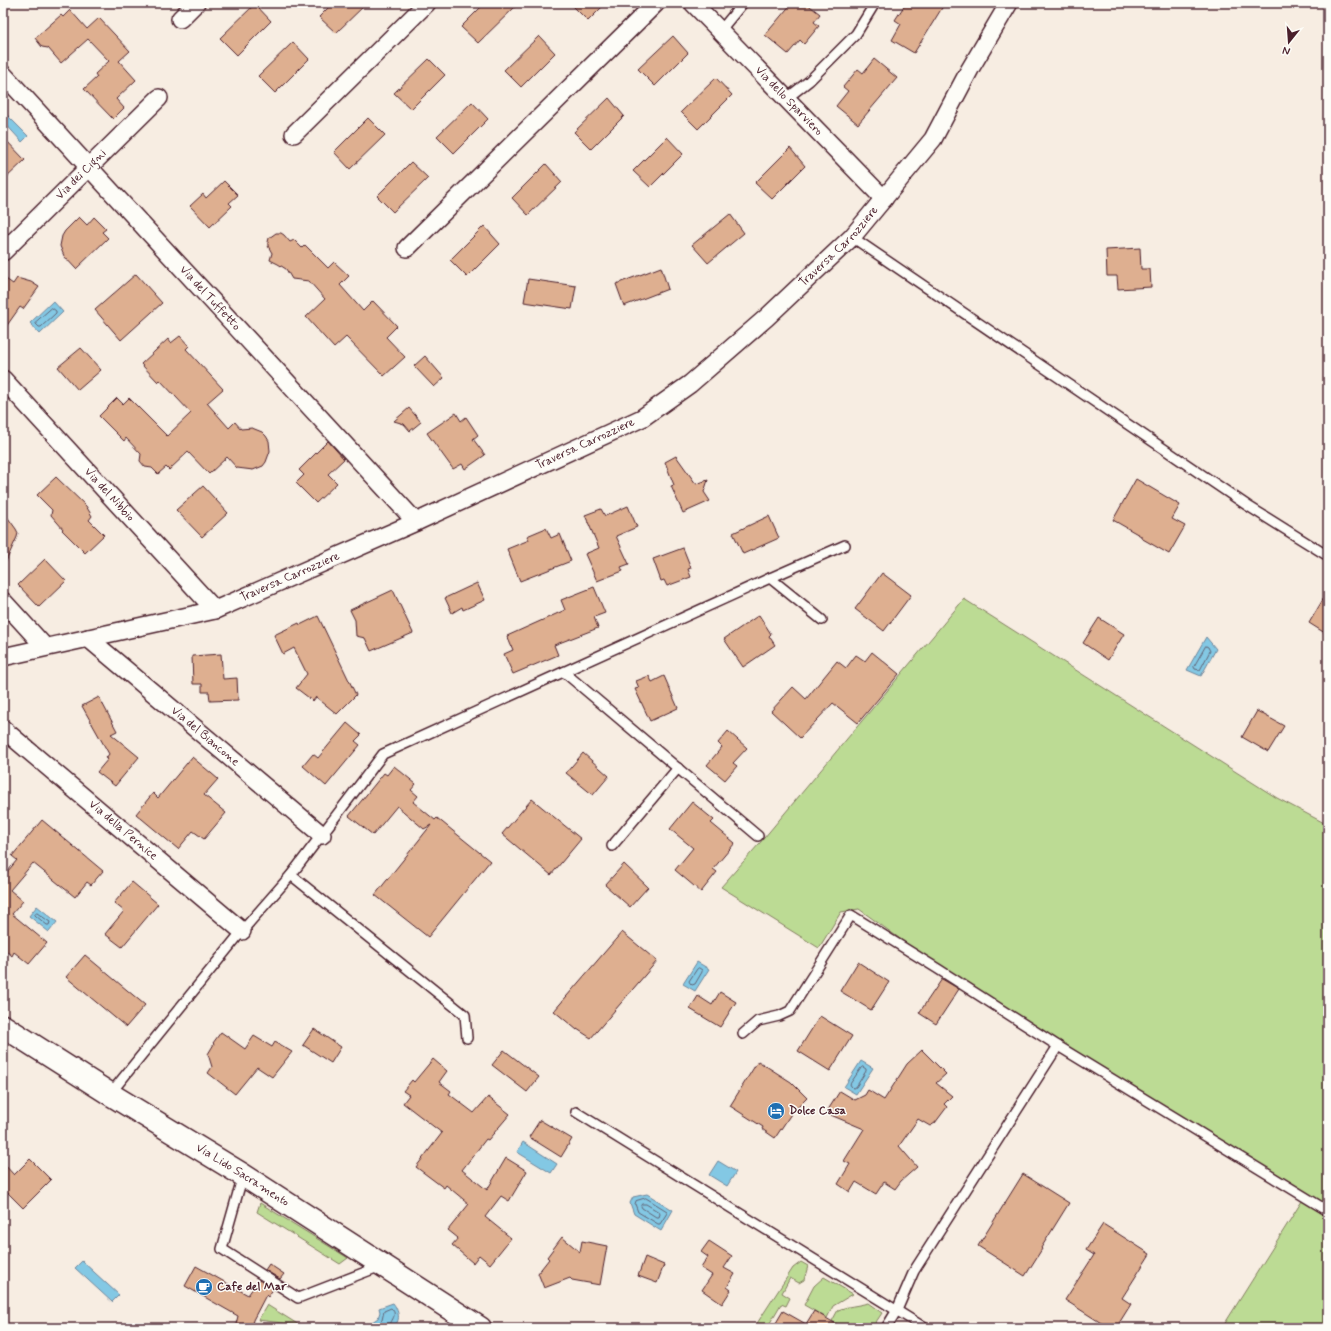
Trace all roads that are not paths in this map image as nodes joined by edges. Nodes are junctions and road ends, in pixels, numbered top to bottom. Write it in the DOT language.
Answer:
graph roads {
  1 [pos="196,3"];
  2 [pos="427,3"];
  3 [pos="656,3"];
  4 [pos="693,3"];
  5 [pos="743,3"];
  6 [pos="875,3"];
  7 [pos="1010,3"];
  8 [pos="180,19"];
  9 [pos="720,31"];
  10 [pos="3,74"];
  11 [pos="159,98"];
  12 [pos="786,99"];
  13 [pos="294,134"];
  14 [pos="88,167"];
  15 [pos="884,199"];
  16 [pos="852,237"];
  17 [pos="407,248"];
  18 [pos="3,252"];
  19 [pos="3,379"];
  20 [pos="416,522"];
  21 [pos="845,545"];
  22 [pos="1328,556"];
  23 [pos="770,578"];
  24 [pos="3,601"];
  25 [pos="215,610"];
  26 [pos="822,620"];
  27 [pos="88,638"];
  28 [pos="45,647"];
  29 [pos="3,656"];
  30 [pos="564,672"];
  31 [pos="3,729"];
  32 [pos="678,768"];
  33 [pos="322,835"];
  34 [pos="758,836"];
  35 [pos="612,846"];
  36 [pos="291,875"];
  37 [pos="242,931"];
  38 [pos="3,1026"];
  39 [pos="743,1034"];
  40 [pos="467,1038"];
  41 [pos="1058,1046"];
  42 [pos="110,1094"];
  43 [pos="576,1112"];
  44 [pos="243,1175"];
  45 [pos="1328,1211"];
  46 [pos="383,1266"];
  47 [pos="897,1310"];
  48 [pos="480,1328"];
  49 [pos="886,1328"];
  50 [pos="925,1328"];
  1 -- 8 [label="street"];
  2 -- 13 [label="street"];
  3 -- 17 [label="street"];
  4 -- 9 [label="street, Via dello Sparviero"];
  5 -- 9 [label="lane"];
  6 -- 12 [label="lane"];
  7 -- 15 [label="street, Traversa Carrozziere"];
  9 -- 12 [label="street, Via dello Sparviero"];
  10 -- 14 [label="street, Via del Tuffetto"];
  11 -- 14 [label="street, Via dei Cigni"];
  12 -- 15 [label="street, Via dello Sparviero"];
  14 -- 18 [label="street, Via dei Cigni"];
  14 -- 20 [label="street, Via del Tuffetto"];
  15 -- 16 [label="street, Traversa Carrozziere"];
  16 -- 20 [label="street, Traversa Carrozziere"];
  16 -- 22 [label="lane"];
  19 -- 25 [label="street, Via del Nibbio"];
  20 -- 25 [label="street, Traversa Carrozziere"];
  21 -- 23 [label="lane"];
  23 -- 26 [label="lane"];
  23 -- 30 [label="lane"];
  24 -- 28 [label="street"];
  25 -- 27 [label="street, Traversa Carrozziere"];
  27 -- 28 [label="street, Traversa Carrozziere"];
  27 -- 33 [label="street, Via del Biancone"];
  28 -- 29 [label="street, Traversa Carrozziere"];
  30 -- 32 [label="lane"];
  30 -- 33 [label="lane"];
  31 -- 37 [label="street, Via della Pernice"];
  32 -- 34 [label="lane"];
  32 -- 35 [label="lane"];
  33 -- 36 [label="lane"];
  36 -- 37 [label="lane"];
  36 -- 40 [label="lane"];
  37 -- 42 [label="lane"];
  38 -- 42 [label="street, Via Lido Sacramento"];
  39 -- 41 [label="lane"];
  41 -- 45 [label="lane"];
  41 -- 47 [label="lane"];
  42 -- 44 [label="street, Via Lido Sacramento"];
  43 -- 47 [label="lane"];
  44 -- 46 [label="street, Via Lido Sacramento"];
  44 -- 46 [label="lane"];
  46 -- 48 [label="street, Via Lido Sacramento"];
  47 -- 49 [label="lane"];
  47 -- 50 [label="lane"];
}
